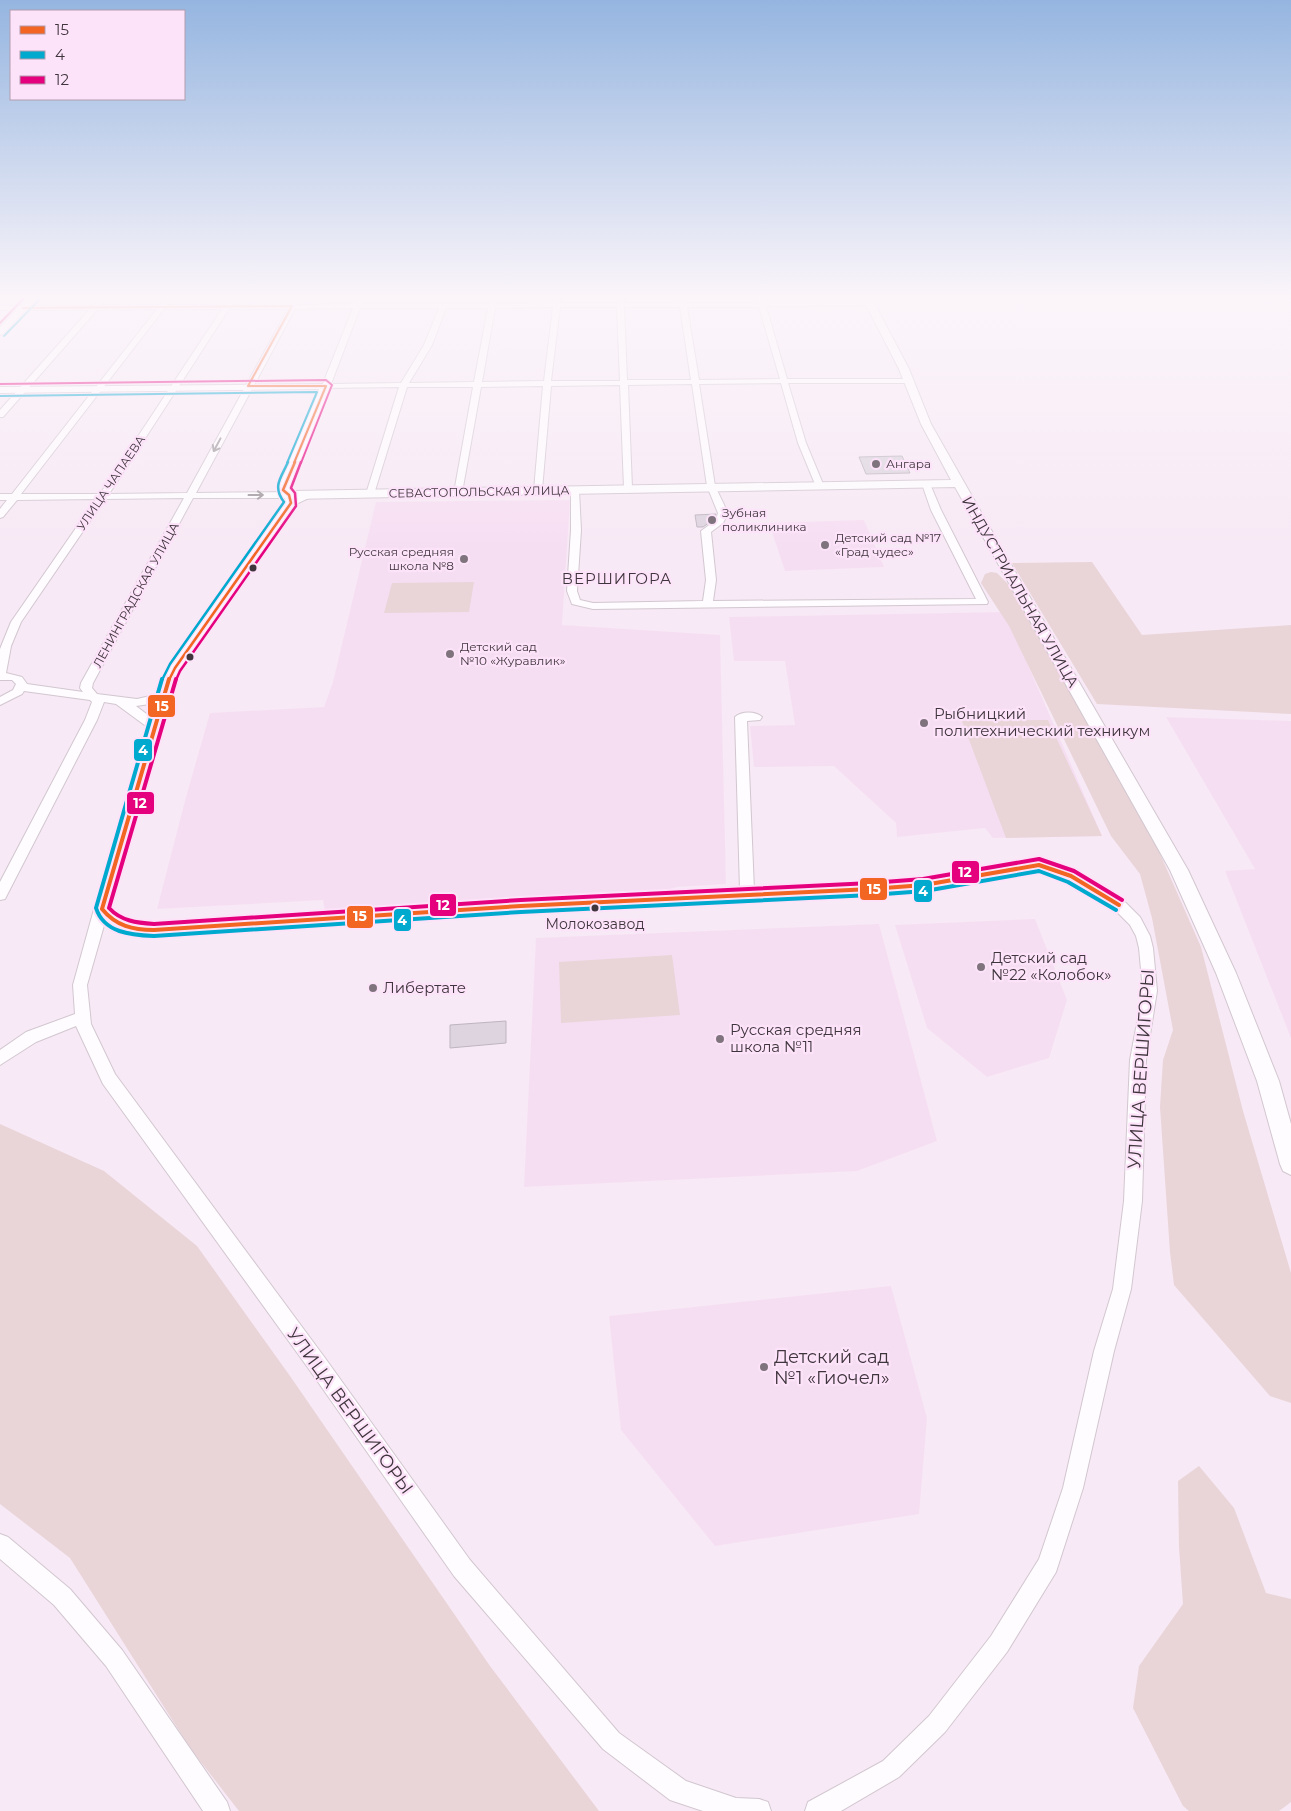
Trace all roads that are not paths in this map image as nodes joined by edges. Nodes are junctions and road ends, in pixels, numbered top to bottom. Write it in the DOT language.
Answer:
graph roads {
  1 [pos="32,380"];
  2 [pos="106,380"];
  3 [pos="179,380"];
  4 [pos="252,380"];
  5 [pos="329,380"];
  6 [pos="407,380"];
  7 [pos="477,380"];
  8 [pos="548,380"];
  9 [pos="622,380"];
  10 [pos="783,380"];
  11 [pos="909,381"];
  12 [pos="696,382"];
  13 [pos="622,383"];
  14 [pos="547,384"];
  15 [pos="476,385"];
  16 [pos="248,386"];
  17 [pos="326,386"];
  18 [pos="403,386"];
  19 [pos="99,388"];
  20 [pos="173,388"];
  21 [pos="0,390"];
  22 [pos="23,390"];
  23 [pos="0,415"];
  24 [pos="958,482"];
  25 [pos="819,484"];
  26 [pos="926,484"];
  27 [pos="711,486"];
  28 [pos="628,488"];
  29 [pos="538,490"];
  30 [pos="575,490"];
  31 [pos="460,492"];
  32 [pos="370,494"];
  33 [pos="15,496"];
  34 [pos="103,496"];
  35 [pos="190,496"];
  36 [pos="0,497"];
  37 [pos="290,499"];
  38 [pos="0,515"];
  39 [pos="708,604"];
  40 [pos="0,677"];
  41 [pos="21,687"];
  42 [pos="164,696"];
  43 [pos="94,697"];
  44 [pos="0,701"];
  45 [pos="118,701"];
  46 [pos="756,717"];
  47 [pos="156,728"];
  48 [pos="747,894"];
  49 [pos="0,895"];
  50 [pos="102,908"];
  51 [pos="83,1017"];
  52 [pos="0,1058"];
  53 [pos="1291,1164"];
  54 [pos="0,1545"];
  55 [pos="218,1811"];
  56 [pos="759,1811"];
  57 [pos="817,1811"];
  1 -- 22 [label="street"];
  2 -- 19 [label="street"];
  3 -- 20 [label="street, УЛИЦА ЧАПАЕВА"];
  4 -- 16 [label="street, ЛЕНИНГРАДСКАЯ УЛИЦА"];
  5 -- 17 [label="street"];
  6 -- 18 [label="street"];
  7 -- 15 [label="street"];
  8 -- 14 [label="street"];
  9 -- 13 [label="street"];
  10 -- 11 [label="street"];
  10 -- 12 [label="street"];
  10 -- 25 [label="street"];
  11 -- 24 [label="street, ИНДУСТРИАЛЬНАЯ УЛИЦА"];
  12 -- 13 [label="street"];
  12 -- 27 [label="street"];
  13 -- 14 [label="street"];
  13 -- 28 [label="street"];
  14 -- 15 [label="street"];
  14 -- 29 [label="street"];
  15 -- 18 [label="street"];
  15 -- 31 [label="street"];
  16 -- 17 [label="street"];
  16 -- 20 [label="street"];
  16 -- 35 [label="street, ЛЕНИНГРАДСКАЯ УЛИЦА, one-way"];
  17 -- 18 [label="street"];
  17 -- 37 [label="street"];
  18 -- 32 [label="street"];
  19 -- 20 [label="street"];
  19 -- 22 [label="street"];
  19 -- 33 [label="street"];
  20 -- 34 [label="street, УЛИЦА ЧАПАЕВА"];
  21 -- 22 [label="street"];
  22 -- 23 [label="street"];
  24 -- 26 [label="street, СЕВАСТОПОЛЬСКАЯ УЛИЦА"];
  24 -- 53 [label="street, ИНДУСТРИАЛЬНАЯ УЛИЦА"];
  25 -- 26 [label="street, СЕВАСТОПОЛЬСКАЯ УЛИЦА"];
  25 -- 27 [label="street, СЕВАСТОПОЛЬСКАЯ УЛИЦА"];
  26 -- 39 [label="street"];
  27 -- 28 [label="street, СЕВАСТОПОЛЬСКАЯ УЛИЦА"];
  27 -- 39 [label="street"];
  28 -- 30 [label="street, СЕВАСТОПОЛЬСКАЯ УЛИЦА"];
  29 -- 30 [label="street, СЕВАСТОПОЛЬСКАЯ УЛИЦА"];
  29 -- 31 [label="street, СЕВАСТОПОЛЬСКАЯ УЛИЦА"];
  30 -- 39 [label="street"];
  31 -- 32 [label="street, СЕВАСТОПОЛЬСКАЯ УЛИЦА"];
  32 -- 37 [label="street, СЕВАСТОПОЛЬСКАЯ УЛИЦА"];
  33 -- 34 [label="street, СЕВАСТОПОЛЬСКАЯ УЛИЦА"];
  33 -- 36 [label="street, СЕВАСТОПОЛЬСКАЯ УЛИЦА"];
  33 -- 38 [label="street"];
  34 -- 35 [label="street, СЕВАСТОПОЛЬСКАЯ УЛИЦА"];
  34 -- 40 [label="street, УЛИЦА ЧАПАЕВА"];
  35 -- 37 [label="street, СЕВАСТОПОЛЬСКАЯ УЛИЦА, one-way"];
  35 -- 43 [label="street, ЛЕНИНГРАДСКАЯ УЛИЦА"];
  37 -- 42 [label="street, УЛИЦА ВЕРШИГОРЫ"];
  40 -- 41 [label="street, УЛИЦА ЧАПАЕВА"];
  41 -- 43 [label="street"];
  41 -- 44 [label="street"];
  42 -- 45 [label="street"];
  42 -- 47 [label="street, УЛИЦА ВЕРШИГОРЫ"];
  43 -- 45 [label="street"];
  43 -- 49 [label="street, ЛЕНИНГРАДСКАЯ УЛИЦА"];
  45 -- 47 [label="street"];
  46 -- 48 [label="street"];
  47 -- 50 [label="street, УЛИЦА ВЕРШИГОРЫ"];
  48 -- 50 [label="street, УЛИЦА ВЕРШИГОРЫ"];
  48 -- 57 [label="street, УЛИЦА ВЕРШИГОРЫ"];
  50 -- 51 [label="street, УЛИЦА ВЕРШИГОРЫ"];
  51 -- 52 [label="street"];
  51 -- 56 [label="street, УЛИЦА ВЕРШИГОРЫ"];
  54 -- 55 [label="street"];
}
